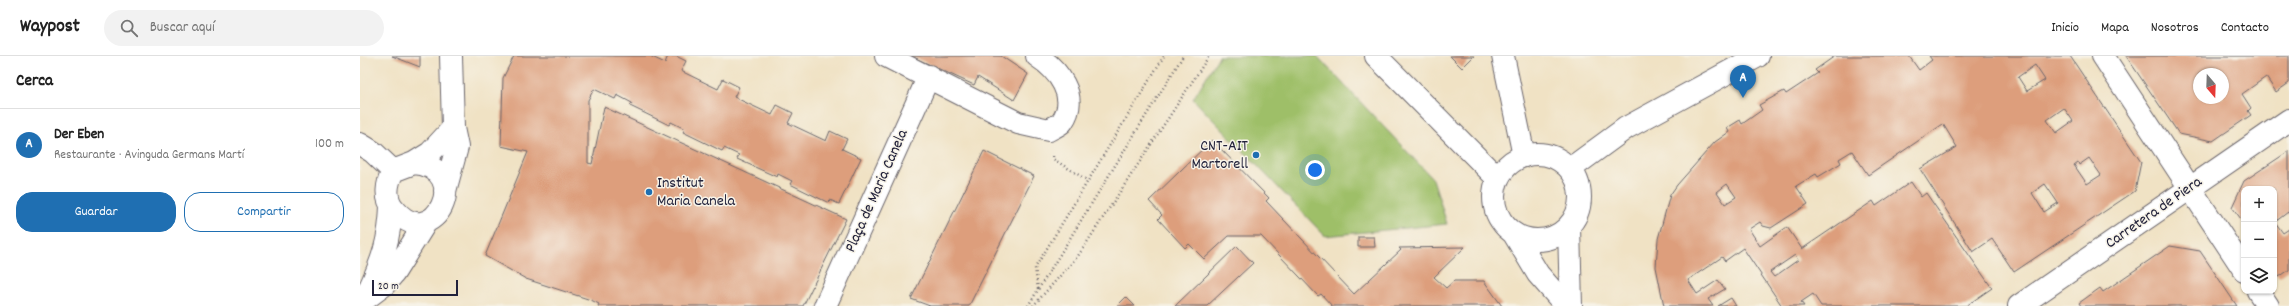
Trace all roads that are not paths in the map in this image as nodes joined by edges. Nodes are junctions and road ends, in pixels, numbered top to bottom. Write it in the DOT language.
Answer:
graph roads {
  1 [pos="450,56"];
  2 [pos="886,56"];
  3 [pos="1037,56"];
  4 [pos="1376,56"];
  5 [pos="1503,56"];
  6 [pos="1758,56"];
  7 [pos="2102,56"];
  8 [pos="929,76"];
  9 [pos="2289,120"];
  10 [pos="453,128"];
  11 [pos="360,144"];
  12 [pos="1524,156"];
  13 [pos="414,163"];
  14 [pos="1570,169"];
  15 [pos="393,171"];
  16 [pos="1498,179"];
  17 [pos="2189,188"];
  18 [pos="446,190"];
  19 [pos="391,206"];
  20 [pos="426,222"];
  21 [pos="1569,226"];
  22 [pos="1514,234"];
  23 [pos="2241,266"];
  24 [pos="2260,294"];
  25 [pos="363,300"];
  26 [pos="825,306"];
  27 [pos="1566,306"];
  28 [pos="1571,306"];
  29 [pos="2019,306"];
  30 [pos="2268,306"];
  1 -- 10 [label="street"];
  2 -- 8 [label="street"];
  3 -- 8 [label="street"];
  4 -- 16 [label="street"];
  5 -- 12 [label="street"];
  6 -- 14 [label="street"];
  7 -- 17 [label="street"];
  8 -- 26 [label="street, Plaça de Maria Canela"];
  9 -- 17 [label="street, Carretera de Piera"];
  10 -- 13 [label="street"];
  10 -- 18 [label="street"];
  11 -- 15 [label="street"];
  12 -- 14 [label="street"];
  12 -- 16 [label="street"];
  13 -- 15 [label="street"];
  13 -- 18 [label="street"];
  14 -- 21 [label="street"];
  15 -- 19 [label="street"];
  16 -- 22 [label="street"];
  17 -- 23 [label="street"];
  17 -- 29 [label="street, Carretera de Piera"];
  18 -- 20 [label="street"];
  19 -- 20 [label="street"];
  19 -- 25 [label="street"];
  20 -- 25 [label="street"];
  21 -- 22 [label="street"];
  21 -- 28 [label="street"];
  22 -- 27 [label="street"];
  24 -- 30 [label="street"];
}
